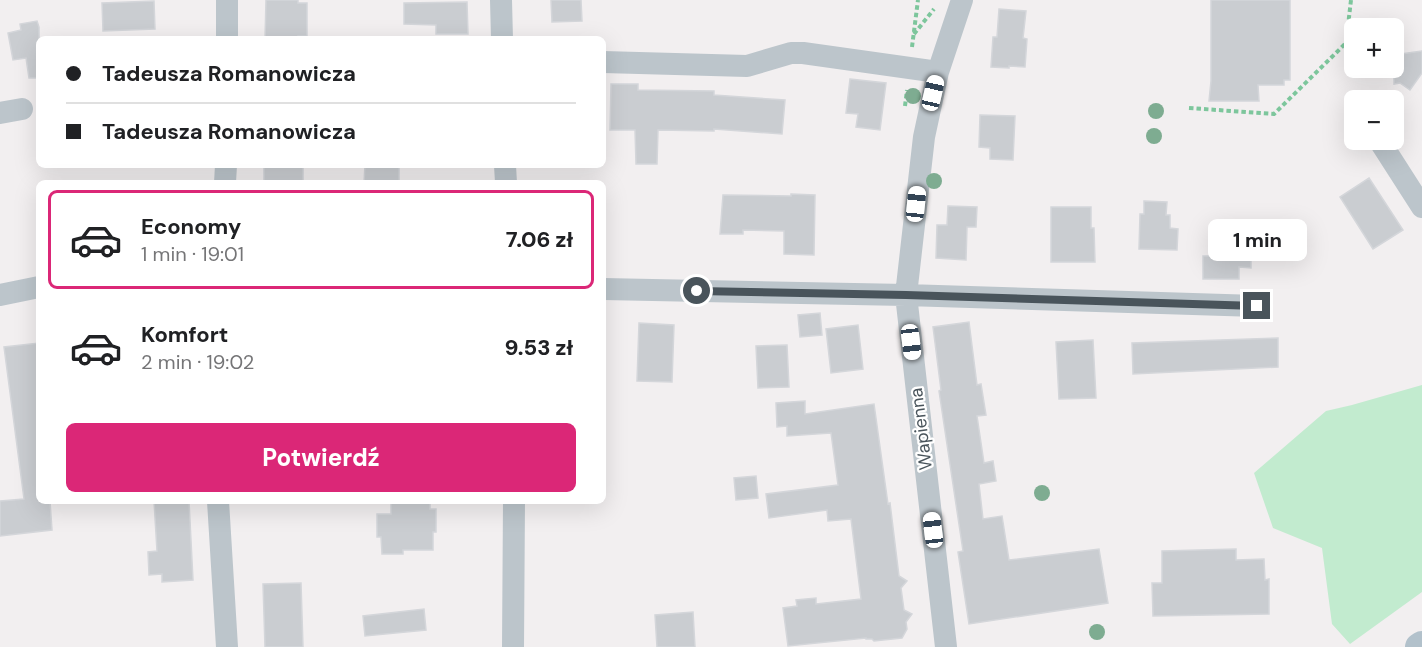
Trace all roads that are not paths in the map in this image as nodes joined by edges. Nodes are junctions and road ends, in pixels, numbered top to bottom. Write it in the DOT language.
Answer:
graph roads {
  1 [pos="226,0"];
  2 [pos="501,0"];
  3 [pos="962,0"];
  4 [pos="226,36"];
  5 [pos="502,36"];
  6 [pos="606,62"];
  7 [pos="938,72"];
  8 [pos="1385,150"];
  9 [pos="1422,207"];
  10 [pos="36,288"];
  11 [pos="606,289"];
  12 [pos="0,295"];
  13 [pos="906,295"];
  14 [pos="1257,306"];
  15 [pos="218,504"];
  16 [pos="514,504"];
  17 [pos="227,647"];
  18 [pos="513,647"];
  19 [pos="946,647"];
  1 -- 4 [label="street"];
  2 -- 5 [label="street"];
  3 -- 7 [label="street, Wapienna"];
  6 -- 7 [label="street"];
  7 -- 13 [label="street, Wapienna"];
  8 -- 9 [label="street"];
  10 -- 12 [label="street"];
  11 -- 13 [label="street"];
  13 -- 14 [label="street"];
  13 -- 19 [label="street, Wapienna"];
  15 -- 17 [label="street"];
  16 -- 18 [label="street"];
}
